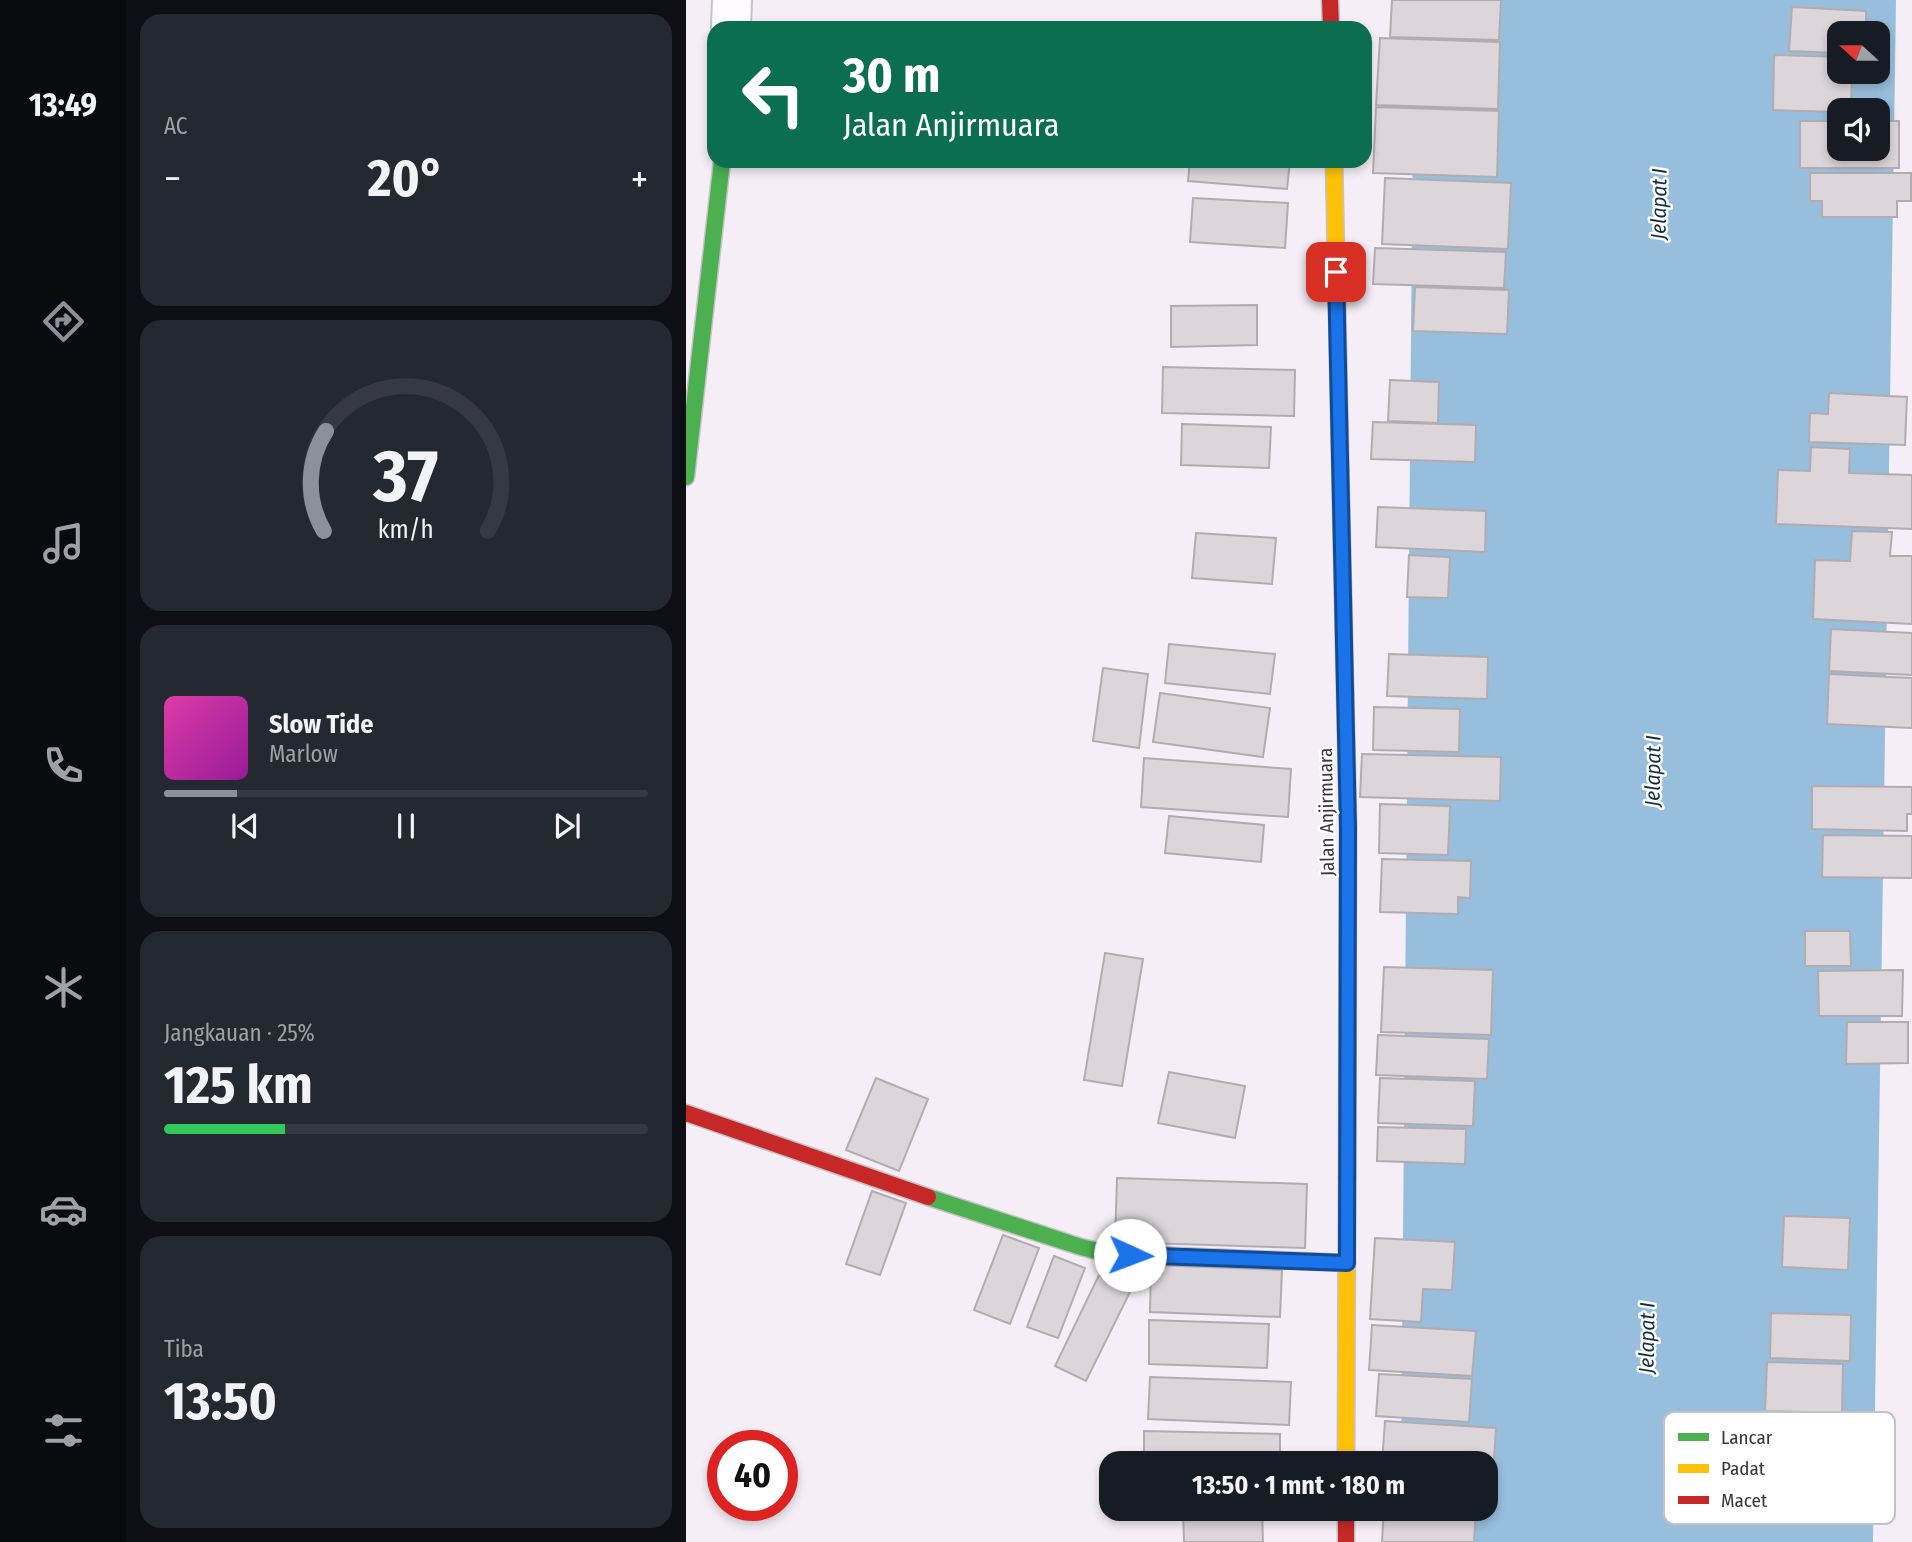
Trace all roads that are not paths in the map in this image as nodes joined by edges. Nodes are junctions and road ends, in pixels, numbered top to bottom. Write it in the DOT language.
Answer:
graph roads {
  1 [pos="732,0"];
  2 [pos="1330,0"];
  3 [pos="731,21"];
  4 [pos="1331,21"];
  5 [pos="721,168"];
  6 [pos="1334,168"];
  7 [pos="686,477"];
  8 [pos="686,1114"];
  9 [pos="1347,1263"];
  10 [pos="1346,1451"];
  11 [pos="1346,1521"];
  12 [pos="1346,1542"];
  1 -- 3 [label="street"];
  2 -- 4 [label="street"];
  5 -- 7 [label="street"];
  6 -- 9 [label="street, Jalan Anjirmuara"];
  8 -- 9 [label="street"];
  9 -- 10 [label="street, Jalan Anjirmuara"];
  11 -- 12 [label="street"];
}
